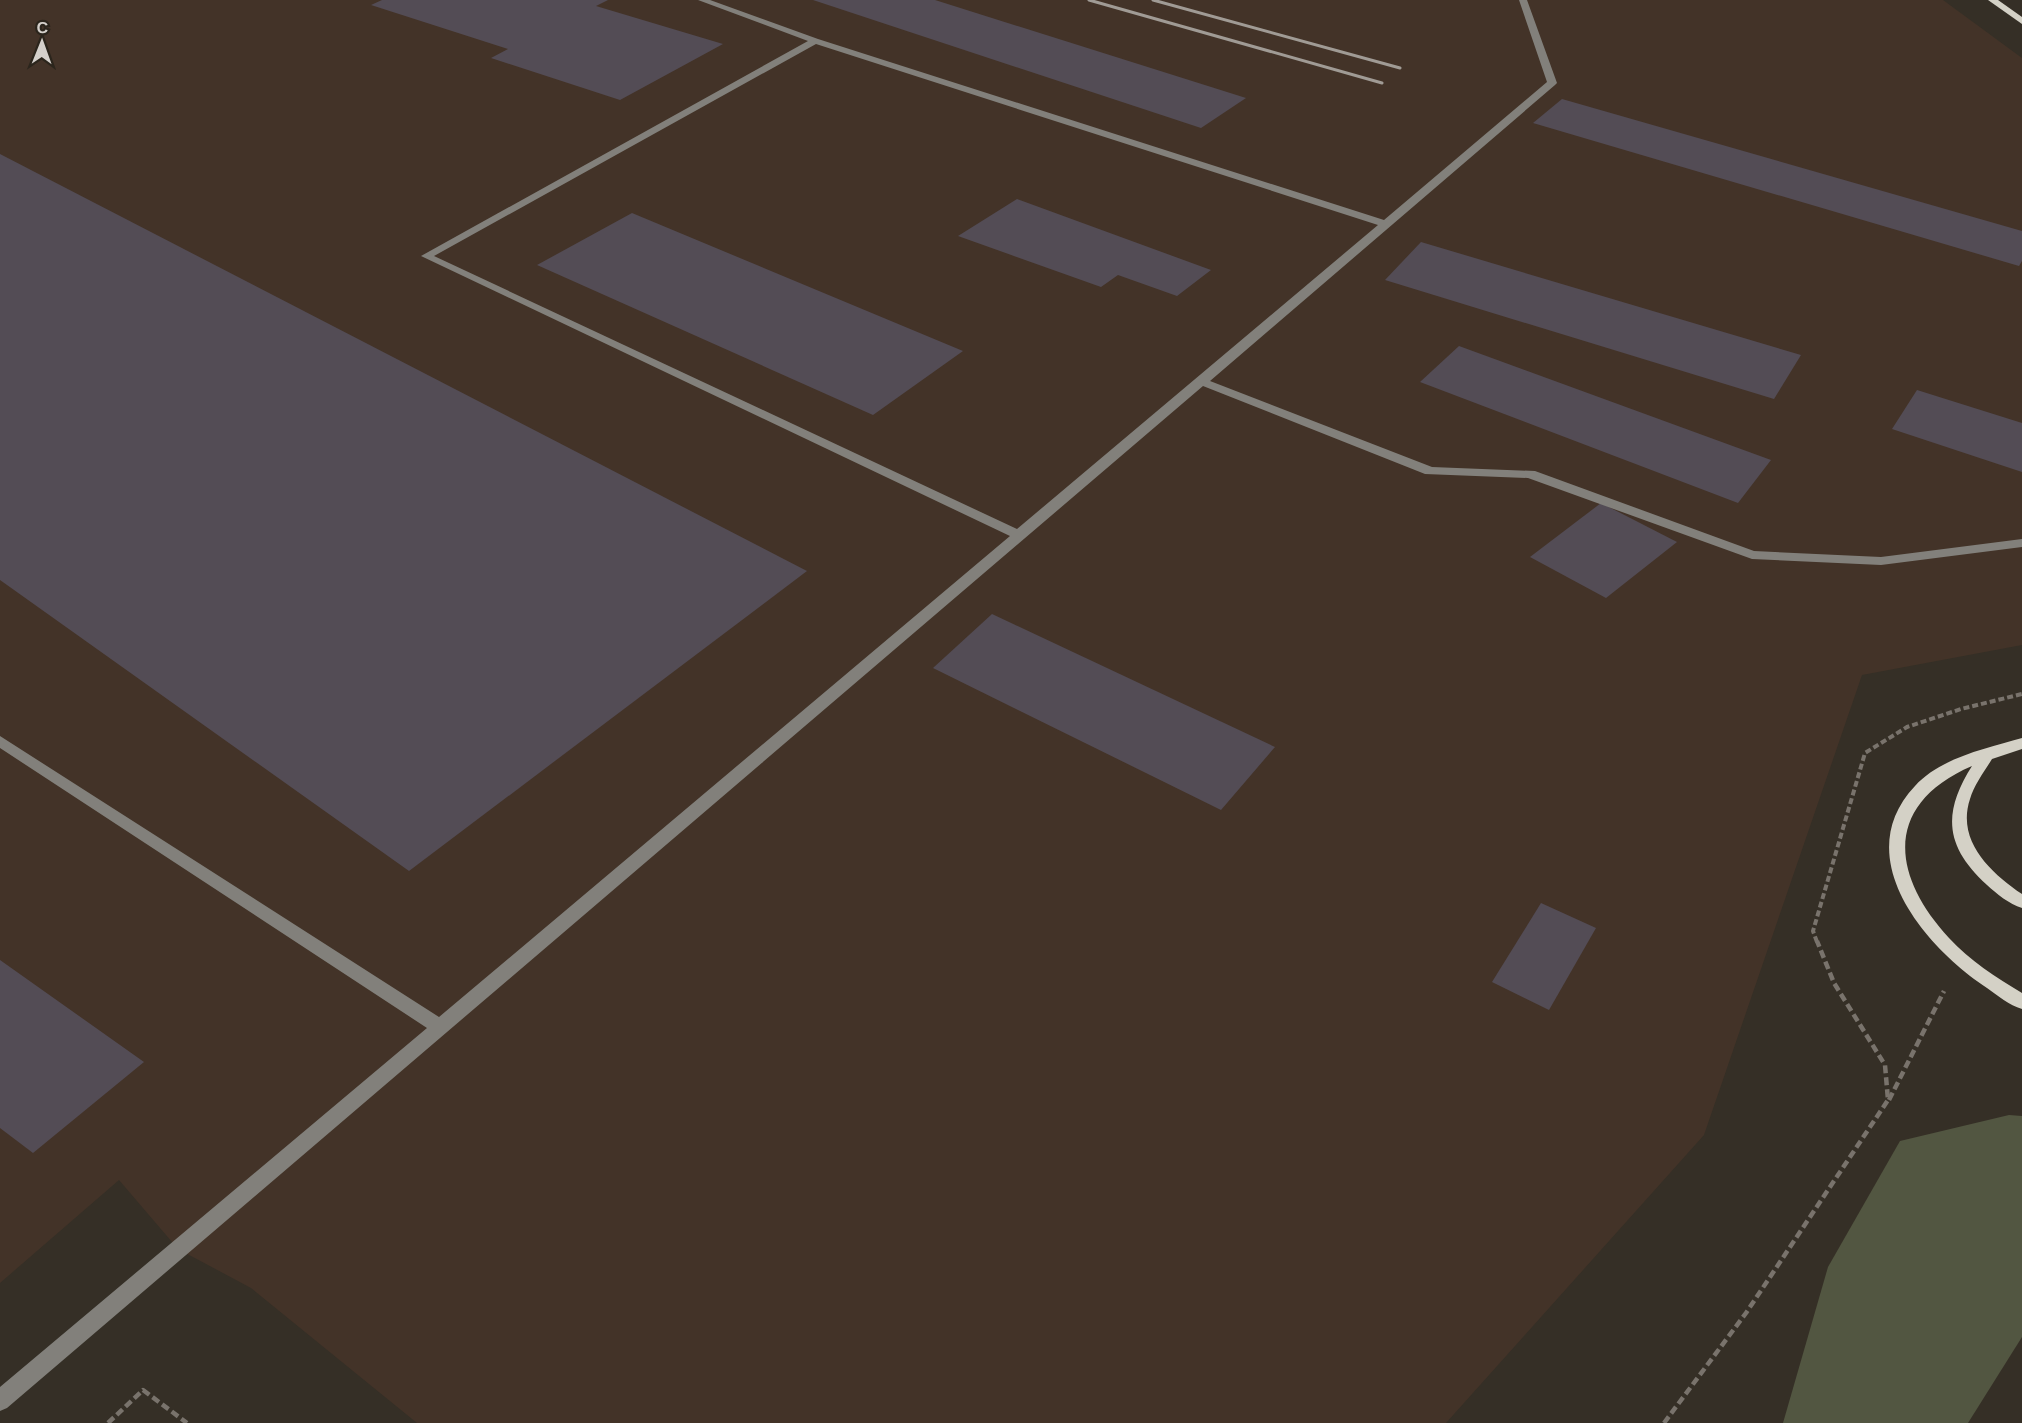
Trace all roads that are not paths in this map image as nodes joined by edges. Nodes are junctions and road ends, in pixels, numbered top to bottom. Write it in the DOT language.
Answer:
graph roads {
  1 [pos="702,0"];
  2 [pos="1523,0"];
  3 [pos="1992,0"];
  4 [pos="2022,21"];
  5 [pos="815,41"];
  6 [pos="1386,224"];
  7 [pos="1200,381"];
  8 [pos="1019,535"];
  9 [pos="2022,543"];
  10 [pos="0,741"];
  11 [pos="2022,743"];
  12 [pos="1986,756"];
  13 [pos="2022,902"];
  14 [pos="2022,1002"];
  15 [pos="440,1027"];
  16 [pos="0,1401"];
  1 -- 5 [label="street"];
  2 -- 6 [label="street"];
  3 -- 4 [label="main road"];
  5 -- 6 [label="street"];
  5 -- 8 [label="street"];
  6 -- 7 [label="street"];
  7 -- 8 [label="street"];
  7 -- 9 [label="street"];
  8 -- 15 [label="street"];
  10 -- 15 [label="street"];
  11 -- 12 [label="main road"];
  12 -- 13 [label="main road"];
  12 -- 14 [label="main road"];
  15 -- 16 [label="street"];
}
